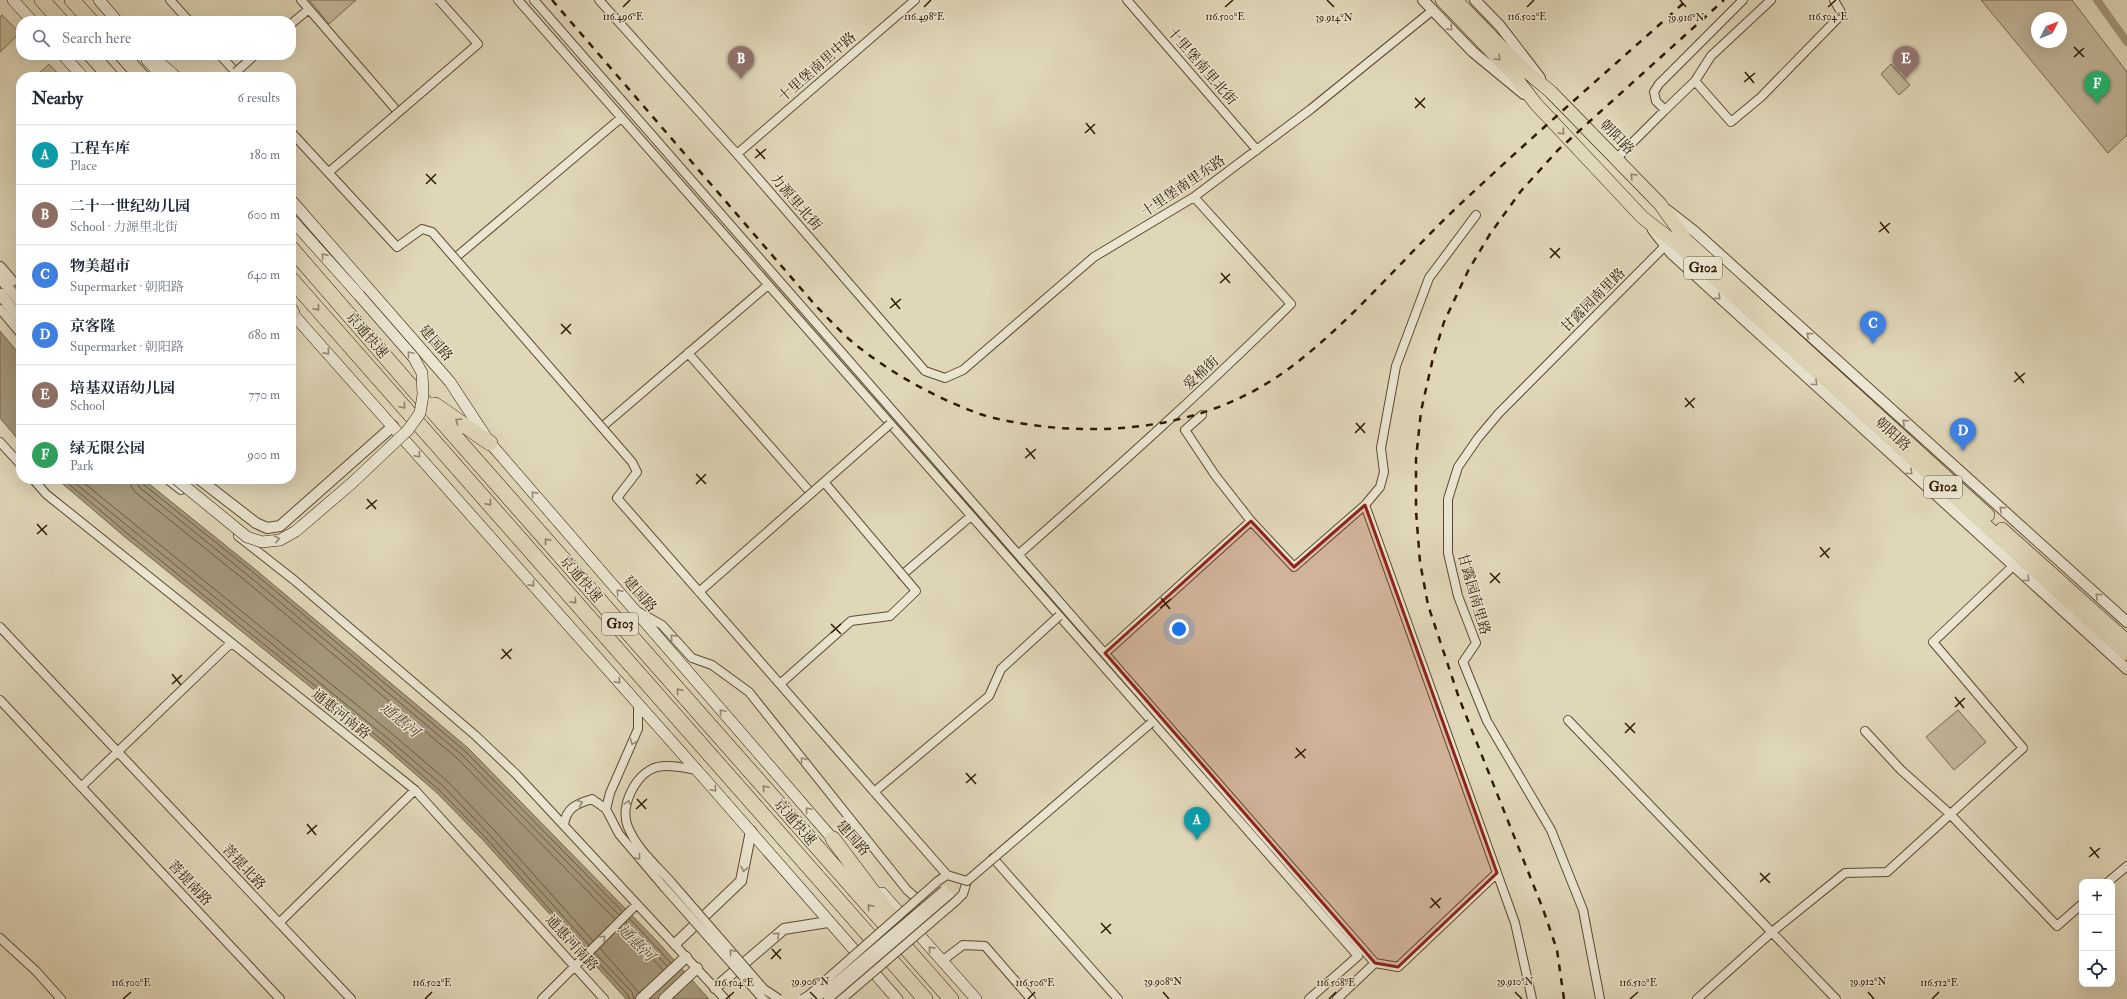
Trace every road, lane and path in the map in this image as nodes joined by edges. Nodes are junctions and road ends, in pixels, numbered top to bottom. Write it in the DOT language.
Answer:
graph roads {
  1 [pos="13,0"];
  2 [pos="42,0"];
  3 [pos="72,0"];
  4 [pos="99,0"];
  5 [pos="170,0"];
  6 [pos="301,0"];
  7 [pos="439,0"];
  8 [pos="518,0"];
  9 [pos="534,0"];
  10 [pos="599,0"];
  11 [pos="915,0"];
  12 [pos="1128,0"];
  13 [pos="1423,0"];
  14 [pos="1442,0"];
  15 [pos="1456,0"];
  16 [pos="1475,0"];
  17 [pos="1743,0"];
  18 [pos="1771,0"];
  19 [pos="1834,0"];
  20 [pos="309,9"];
  21 [pos="1433,10"];
  22 [pos="27,16"];
  23 [pos="56,16"];
  24 [pos="86,16"];
  25 [pos="113,16"];
  26 [pos="184,16"];
  27 [pos="296,20"];
  28 [pos="68,60"];
  29 [pos="96,60"];
  30 [pos="127,60"];
  31 [pos="148,60"];
  32 [pos="157,60"];
  33 [pos="225,60"];
  34 [pos="251,60"];
  35 [pos="78,72"];
  36 [pos="106,72"];
  37 [pos="137,72"];
  38 [pos="159,72"];
  39 [pos="170,72"];
  40 [pos="236,72"];
  41 [pos="240,72"];
  42 [pos="1696,81"];
  43 [pos="1551,92"];
  44 [pos="1536,104"];
  45 [pos="1665,110"];
  46 [pos="398,112"];
  47 [pos="622,118"];
  48 [pos="296,137"];
  49 [pos="1257,150"];
  50 [pos="737,154"];
  51 [pos="1616,159"];
  52 [pos="328,172"];
  53 [pos="1194,197"];
  54 [pos="296,206"];
  55 [pos="1476,215"];
  56 [pos="1643,218"];
  57 [pos="296,225"];
  58 [pos="1666,245"];
  59 [pos="296,254"];
  60 [pos="455,258"];
  61 [pos="0,267"];
  62 [pos="0,278"];
  63 [pos="296,285"];
  64 [pos="768,285"];
  65 [pos="16,286"];
  66 [pos="0,294"];
  67 [pos="16,297"];
  68 [pos="0,309"];
  69 [pos="16,314"];
  70 [pos="1763,316"];
  71 [pos="296,318"];
  72 [pos="16,328"];
  73 [pos="688,353"];
  74 [pos="945,378"];
  75 [pos="414,390"];
  76 [pos="1202,415"];
  77 [pos="890,424"];
  78 [pos="392,426"];
  79 [pos="602,427"];
  80 [pos="0,442"];
  81 [pos="490,443"];
  82 [pos="16,460"];
  83 [pos="824,482"];
  84 [pos="37,484"];
  85 [pos="173,484"];
  86 [pos="182,484"];
  87 [pos="205,484"];
  88 [pos="216,484"];
  89 [pos="811,493"];
  90 [pos="1365,505"];
  91 [pos="971,516"];
  92 [pos="1251,521"];
  93 [pos="267,528"];
  94 [pos="1019,554"];
  95 [pos="2013,566"];
  96 [pos="902,575"];
  97 [pos="699,592"];
  98 [pos="633,609"];
  99 [pos="1059,616"];
  100 [pos="2127,622"];
  101 [pos="0,627"];
  102 [pos="2127,641"];
  103 [pos="231,643"];
  104 [pos="1105,652"];
  105 [pos="2127,654"];
  106 [pos="2127,669"];
  107 [pos="780,684"];
  108 [pos="0,700"];
  109 [pos="638,704"];
  110 [pos="1568,720"];
  111 [pos="1151,723"];
  112 [pos="1865,731"];
  113 [pos="117,752"];
  114 [pos="697,770"];
  115 [pos="82,786"];
  116 [pos="415,790"];
  117 [pos="874,792"];
  118 [pos="606,809"];
  119 [pos="1950,814"];
  120 [pos="564,825"];
  121 [pos="751,831"];
  122 [pos="833,839"];
  123 [pos="993,858"];
  124 [pos="2127,866"];
  125 [pos="1497,873"];
  126 [pos="947,875"];
  127 [pos="2112,879"];
  128 [pos="967,881"];
  129 [pos="637,904"];
  130 [pos="929,904"];
  131 [pos="2079,907"];
  132 [pos="828,922"];
  133 [pos="279,923"];
  134 [pos="1772,932"];
  135 [pos="0,938"];
  136 [pos="675,944"];
  137 [pos="686,957"];
  138 [pos="942,961"];
  139 [pos="1375,963"];
  140 [pos="576,966"];
  141 [pos="697,968"];
  142 [pos="715,988"];
  143 [pos="61,999"];
  144 [pos="280,999"];
  145 [pos="351,999"];
  146 [pos="542,999"];
  147 [pos="604,999"];
  148 [pos="641,999"];
  149 [pos="664,999"];
  150 [pos="725,999"];
  151 [pos="763,999"];
  152 [pos="779,999"];
  153 [pos="802,999"];
  154 [pos="816,999"];
  155 [pos="828,999"];
  156 [pos="842,999"];
  157 [pos="897,999"];
  158 [pos="925,999"];
  159 [pos="952,999"];
  160 [pos="976,999"];
  161 [pos="1032,999"];
  162 [pos="1118,999"];
  163 [pos="1310,999"];
  164 [pos="1337,999"];
  165 [pos="1532,999"];
  166 [pos="1600,999"];
  167 [pos="1697,999"];
  168 [pos="1836,999"];
  1 -- 22 [label="main road"];
  2 -- 23 [label="highway"];
  3 -- 24 [label="highway"];
  4 -- 25 [label="main road"];
  5 -- 26 [label="street"];
  6 -- 20 [label="street"];
  7 -- 46 [label="street, bridge"];
  8 -- 47 [label="street"];
  9 -- 94 [label="street"];
  10 -- 50 [label="street, 力源里北街"];
  11 -- 50 [label="street, 十里堡南里中路"];
  12 -- 49 [label="street, 十里堡南里北街"];
  13 -- 21 [label="street, 朝阳路"];
  14 -- 44 [label="highway, 朝阳路 / G102, one-way"];
  15 -- 43 [label="highway, 朝阳路 / G102"];
  16 -- 43 [label="street, 朝阳路"];
  17 -- 45 [label="street"];
  18 -- 42 [label="street"];
  19 -- 42 [label="street"];
  20 -- 27 [label="street"];
  20 -- 46 [label="street"];
  21 -- 44 [label="street, 朝阳路, one-way"];
  21 -- 49 [label="street, 十里堡南里东路"];
  28 -- 35 [label="main road"];
  29 -- 36 [label="highway"];
  30 -- 37 [label="highway"];
  31 -- 38 [label="main road"];
  32 -- 39 [label="main road"];
  33 -- 40 [label="street"];
  34 -- 41 [label="street, bridge"];
  42 -- 45 [label="street"];
  43 -- 51 [label="highway, 朝阳路 / G102"];
  44 -- 56 [label="highway, 朝阳路 / G102, one-way"];
  45 -- 51 [label="street"];
  46 -- 52 [label="street, bridge"];
  47 -- 60 [label="street"];
  47 -- 64 [label="street"];
  48 -- 52 [label="street, bridge"];
  49 -- 53 [label="street, 十里堡南里东路"];
  50 -- 74 [label="street, 力源里北街"];
  70 -- 51 [label="highway, 朝阳路 / G102, one-way"];
  52 -- 60 [label="street, bridge"];
  53 -- 74 [label="street, 十里堡南里东路"];
  53 -- 94 [label="street, 爱棉街"];
  54 -- 81 [label="main road, 建国路"];
  55 -- 90 [label="street"];
  56 -- 58 [label="street, 朝阳路"];
  56 -- 70 [label="highway, 朝阳路 / G102"];
  86 -- 57 [label="main road, one-way, bridge"];
  58 -- 70 [label="street, 朝阳路, one-way"];
  58 -- 166 [label="street, 甘露园南里路"];
  59 -- 75 [label="highway, 京通快速 / G103"];
  60 -- 79 [label="street, bridge"];
  61 -- 65 [label="street"];
  62 -- 67 [label="street"];
  63 -- 158 [label="highway, 京通快速 / G103, one-way"];
  64 -- 73 [label="street"];
  64 -- 77 [label="street"];
  66 -- 69 [label="main road"];
  68 -- 72 [label="street"];
  70 -- 95 [label="street, 朝阳路, one-way"];
  100 -- 70 [label="street, 朝阳路, one-way"];
  70 -- 102 [label="highway, 朝阳路 / G102"];
  70 -- 105 [label="highway, 朝阳路 / G102"];
  71 -- 78 [label="main road, one-way"];
  73 -- 79 [label="street"];
  73 -- 89 [label="street"];
  81 -- 75 [label="highway, one-way"];
  159 -- 75 [label="highway, 京通快速 / G103, one-way"];
  76 -- 92 [label="street"];
  77 -- 83 [label="street, bridge"];
  77 -- 91 [label="street"];
  78 -- 93 [label="street"];
  78 -- 109 [label="main road, one-way"];
  79 -- 97 [label="street, bridge"];
  80 -- 82 [label="street"];
  98 -- 81 [label="main road, 建国路, one-way"];
  83 -- 89 [label="street, bridge"];
  83 -- 96 [label="street, bridge"];
  84 -- 103 [label="street, 通惠河南路"];
  85 -- 120 [label="street"];
  87 -- 93 [label="street"];
  88 -- 93 [label="street"];
  89 -- 97 [label="street, bridge"];
  90 -- 92 [label="street"];
  90 -- 125 [label="street"];
  91 -- 96 [label="street"];
  91 -- 99 [label="street"];
  92 -- 104 [label="street"];
  94 -- 104 [label="street"];
  95 -- 106 [label="street, 朝阳路, one-way"];
  95 -- 119 [label="street"];
  96 -- 107 [label="street, bridge"];
  97 -- 107 [label="street, bridge"];
  122 -- 98 [label="main road, 建国路, one-way"];
  130 -- 98 [label="street, one-way, bridge"];
  99 -- 111 [label="street"];
  99 -- 117 [label="street, bridge"];
  101 -- 113 [label="street, 菩提北路"];
  103 -- 113 [label="street"];
  103 -- 116 [label="street, 通惠河南路"];
  104 -- 139 [label="street"];
  107 -- 117 [label="street, bridge"];
  108 -- 115 [label="street, 菩提南路"];
  109 -- 114 [label="main road"];
  109 -- 118 [label="street, one-way"];
  110 -- 134 [label="street"];
  111 -- 123 [label="street, bridge"];
  111 -- 163 [label="street"];
  112 -- 119 [label="street"];
  113 -- 115 [label="street"];
  113 -- 133 [label="street, 菩提北路"];
  114 -- 121 [label="main road, one-way"];
  152 -- 114 [label="street, one-way, bridge"];
  115 -- 144 [label="street, 菩提南路"];
  116 -- 133 [label="street"];
  116 -- 140 [label="street, 通惠河南路"];
  117 -- 126 [label="street, bridge"];
  120 -- 118 [label="street, one-way"];
  118 -- 151 [label="street, one-way, bridge"];
  119 -- 131 [label="street"];
  119 -- 134 [label="street"];
  120 -- 129 [label="street"];
  121 -- 132 [label="main road"];
  121 -- 136 [label="street, one-way"];
  138 -- 122 [label="main road, 建国路, one-way"];
  122 -- 159 [label="highway"];
  123 -- 128 [label="street, bridge"];
  123 -- 162 [label="street"];
  124 -- 127 [label="street"];
  125 -- 139 [label="street"];
  125 -- 165 [label="street"];
  126 -- 128 [label="street, bridge"];
  126 -- 153 [label="street, bridge"];
  128 -- 156 [label="street, bridge"];
  129 -- 136 [label="street"];
  140 -- 129 [label="street, one-way"];
  130 -- 154 [label="street, bridge"];
  130 -- 155 [label="street, bridge"];
  142 -- 132 [label="street, one-way"];
  132 -- 157 [label="main road"];
  133 -- 145 [label="street, 菩提北路"];
  134 -- 167 [label="street"];
  134 -- 168 [label="street"];
  135 -- 143 [label="street"];
  136 -- 137 [label="street"];
  137 -- 141 [label="street"];
  137 -- 148 [label="street"];
  138 -- 160 [label="main road, 建国路"];
  138 -- 161 [label="street"];
  139 -- 164 [label="street"];
  140 -- 146 [label="street"];
  140 -- 147 [label="street, 通惠河南路"];
  141 -- 142 [label="street"];
  141 -- 149 [label="street"];
  142 -- 150 [label="street"];
}
